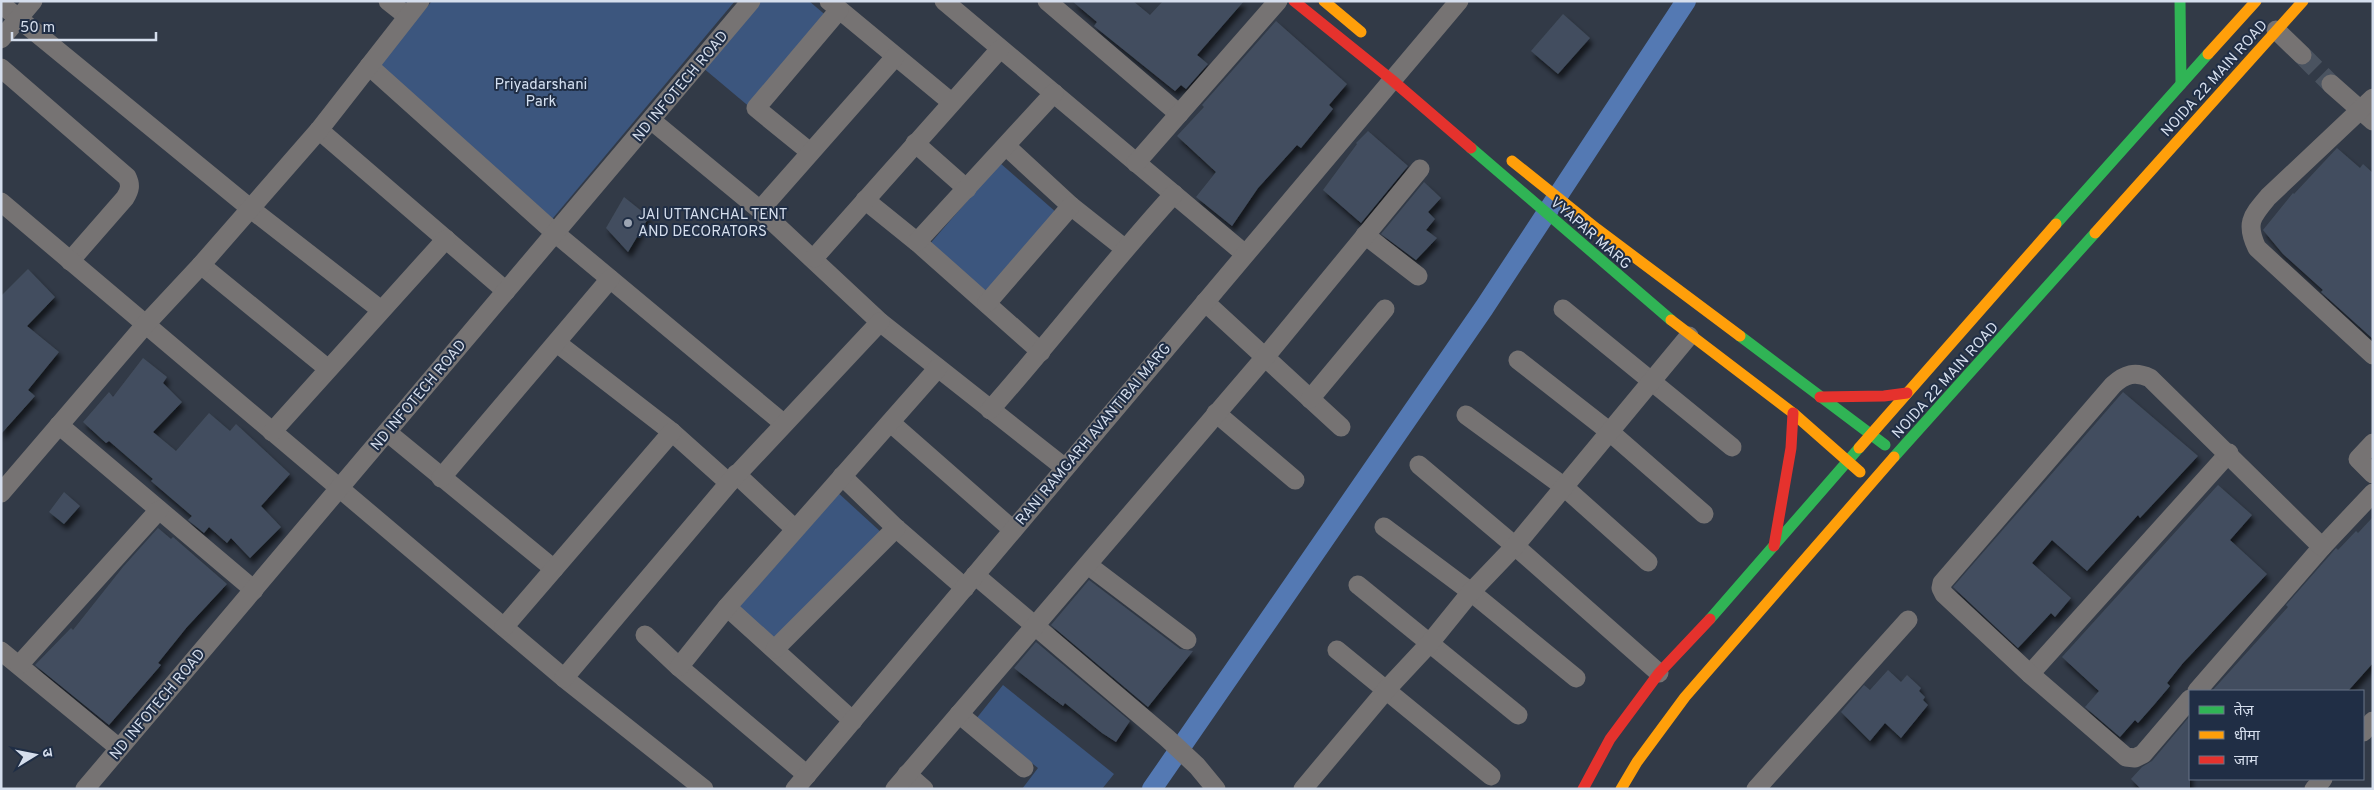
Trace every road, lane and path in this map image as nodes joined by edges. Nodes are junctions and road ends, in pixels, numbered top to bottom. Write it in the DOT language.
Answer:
graph roads {
  1 [pos="33,1"];
  2 [pos="388,1"];
  3 [pos="420,1"];
  4 [pos="751,1"];
  5 [pos="944,1"];
  6 [pos="1047,1"];
  7 [pos="1278,1"];
  8 [pos="1294,1"];
  9 [pos="1324,1"];
  10 [pos="1459,1"];
  11 [pos="2180,1"];
  12 [pos="2237,1"];
  13 [pos="2303,1"];
  14 [pos="1,4"];
  15 [pos="834,6"];
  16 [pos="2254,8"];
  17 [pos="407,16"];
  18 [pos="18,19"];
  19 [pos="2272,28"];
  20 [pos="1367,37"];
  21 [pos="1,39"];
  22 [pos="1000,48"];
  23 [pos="2302,55"];
  24 [pos="895,57"];
  25 [pos="369,66"];
  26 [pos="1,68"];
  27 [pos="1400,70"];
  28 [pos="2181,84"];
  29 [pos="2331,84"];
  30 [pos="1054,93"];
  31 [pos="951,102"];
  32 [pos="2369,110"];
  33 [pos="1179,114"];
  34 [pos="651,120"];
  35 [pos="319,130"];
  36 [pos="915,143"];
  37 [pos="1006,146"];
  38 [pos="810,152"];
  39 [pos="1506,155"];
  40 [pos="1136,163"];
  41 [pos="1420,169"];
  42 [pos="967,189"];
  43 [pos="1174,194"];
  44 [pos="865,200"];
  45 [pos="1,202"];
  46 [pos="1071,206"];
  47 [pos="251,209"];
  48 [pos="760,210"];
  49 [pos="555,233"];
  50 [pos="1364,235"];
  51 [pos="446,239"];
  52 [pos="917,242"];
  53 [pos="1124,248"];
  54 [pos="1245,254"];
  55 [pos="814,258"];
  56 [pos="70,261"];
  57 [pos="201,265"];
  58 [pos="1418,276"];
  59 [pos="610,278"];
  60 [pos="506,291"];
  61 [pos="1205,302"];
  62 [pos="987,303"];
  63 [pos="1385,308"];
  64 [pos="1563,309"];
  65 [pos="381,310"];
  66 [pos="880,322"];
  67 [pos="145,325"];
  68 [pos="1689,336"];
  69 [pos="557,343"];
  70 [pos="1041,352"];
  71 [pos="2373,355"];
  72 [pos="1266,356"];
  73 [pos="1518,360"];
  74 [pos="328,368"];
  75 [pos="938,368"];
  76 [pos="1653,381"];
  77 [pos="1908,393"];
  78 [pos="1820,396"];
  79 [pos="1310,399"];
  80 [pos="990,410"];
  81 [pos="1216,413"];
  82 [pos="1793,413"];
  83 [pos="1466,415"];
  84 [pos="784,423"];
  85 [pos="890,424"];
  86 [pos="59,425"];
  87 [pos="1341,428"];
  88 [pos="272,432"];
  89 [pos="387,432"];
  90 [pos="672,432"];
  91 [pos="1610,432"];
  92 [pos="1872,434"];
  93 [pos="2373,443"];
  94 [pos="1732,447"];
  95 [pos="2228,453"];
  96 [pos="1897,455"];
  97 [pos="1848,462"];
  98 [pos="1419,465"];
  99 [pos="1065,468"];
  100 [pos="2373,474"];
  101 [pos="842,476"];
  102 [pos="441,478"];
  103 [pos="732,478"];
  104 [pos="1295,480"];
  105 [pos="1872,482"];
  106 [pos="1563,486"];
  107 [pos="339,488"];
  108 [pos="1,493"];
  109 [pos="2373,494"];
  110 [pos="160,510"];
  111 [pos="1704,514"];
  112 [pos="896,528"];
  113 [pos="1384,528"];
  114 [pos="795,529"];
  115 [pos="1013,530"];
  116 [pos="1515,546"];
  117 [pos="1774,546"];
  118 [pos="2322,547"];
  119 [pos="1648,562"];
  120 [pos="1088,565"];
  121 [pos="554,569"];
  122 [pos="970,581"];
  123 [pos="1358,585"];
  124 [pos="254,590"];
  125 [pos="1471,592"];
  126 [pos="727,607"];
  127 [pos="1908,620"];
  128 [pos="1035,625"];
  129 [pos="504,627"];
  130 [pos="645,635"];
  131 [pos="1187,640"];
  132 [pos="1429,644"];
  133 [pos="775,650"];
  134 [pos="1337,650"];
  135 [pos="1,651"];
  136 [pos="19,666"];
  137 [pos="679,667"];
  138 [pos="1659,673"];
  139 [pos="2030,674"];
  140 [pos="564,678"];
  141 [pos="1576,678"];
  142 [pos="1387,689"];
  143 [pos="2198,690"];
  144 [pos="2189,700"];
  145 [pos="959,714"];
  146 [pos="1518,715"];
  147 [pos="2373,720"];
  148 [pos="853,721"];
  149 [pos="2364,731"];
  150 [pos="119,748"];
  151 [pos="1024,768"];
  152 [pos="907,774"];
  153 [pos="1491,776"];
  154 [pos="801,782"];
  155 [pos="85,789"];
  156 [pos="704,789"];
  157 [pos="895,789"];
  158 [pos="924,789"];
  159 [pos="1216,789"];
  160 [pos="1303,789"];
  161 [pos="1583,789"];
  162 [pos="1621,789"];
  163 [pos="1756,789"];
  1 -- 18 [label="street"];
  2 -- 17 [label="street"];
  3 -- 17 [label="street"];
  4 -- 34 [label="street, ND INFOTECH ROAD"];
  5 -- 22 [label="street"];
  6 -- 33 [label="street"];
  7 -- 33 [label="street"];
  8 -- 27 [label="street, VYAPAR MARG"];
  9 -- 20 [label="street"];
  10 -- 27 [label="street, RANI RAMGARH AVANTIBAI MARG"];
  11 -- 28 [label="street"];
  12 -- 16 [label="street"];
  13 -- 19 [label="street, NOIDA 22 MAIN ROAD"];
  14 -- 18 [label="street"];
  15 -- 24 [label="street"];
  15 -- 38 [label="street"];
  16 -- 28 [label="street, NOIDA 22 MAIN ROAD"];
  17 -- 25 [label="street"];
  18 -- 21 [label="street"];
  18 -- 47 [label="street"];
  19 -- 23 [label="street"];
  19 -- 96 [label="street, NOIDA 22 MAIN ROAD"];
  22 -- 30 [label="street"];
  22 -- 31 [label="street"];
  24 -- 31 [label="street"];
  24 -- 38 [label="street"];
  25 -- 35 [label="street"];
  25 -- 49 [label="street"];
  26 -- 56 [label="street"];
  27 -- 54 [label="street, RANI RAMGARH AVANTIBAI MARG"];
  27 -- 68 [label="street, VYAPAR MARG"];
  28 -- 77 [label="street, NOIDA 22 MAIN ROAD"];
  29 -- 32 [label="street"];
  30 -- 37 [label="street"];
  30 -- 40 [label="street"];
  31 -- 36 [label="street"];
  32 -- 71 [label="street"];
  33 -- 40 [label="street"];
  34 -- 48 [label="street"];
  34 -- 49 [label="street, ND INFOTECH ROAD"];
  35 -- 47 [label="street"];
  35 -- 51 [label="street"];
  36 -- 42 [label="street"];
  36 -- 44 [label="street"];
  37 -- 42 [label="street"];
  37 -- 46 [label="street"];
  38 -- 48 [label="street"];
  39 -- 78 [label="street, VYAPAR MARG"];
  40 -- 43 [label="street"];
  41 -- 50 [label="street"];
  42 -- 52 [label="street"];
  43 -- 53 [label="street"];
  43 -- 54 [label="street"];
  44 -- 52 [label="street"];
  44 -- 55 [label="street"];
  45 -- 56 [label="street"];
  46 -- 53 [label="street"];
  46 -- 62 [label="street"];
  47 -- 57 [label="street"];
  47 -- 65 [label="street"];
  48 -- 55 [label="street"];
  49 -- 59 [label="street"];
  49 -- 60 [label="street, ND INFOTECH ROAD"];
  50 -- 58 [label="street"];
  50 -- 72 [label="street"];
  51 -- 60 [label="street"];
  51 -- 65 [label="street"];
  52 -- 62 [label="street"];
  53 -- 70 [label="street"];
  54 -- 61 [label="street, RANI RAMGARH AVANTIBAI MARG"];
  55 -- 66 [label="street"];
  56 -- 67 [label="street"];
  57 -- 67 [label="street"];
  57 -- 74 [label="street"];
  59 -- 69 [label="street"];
  59 -- 84 [label="street"];
  60 -- 89 [label="street, ND INFOTECH ROAD"];
  61 -- 72 [label="street"];
  61 -- 99 [label="street, RANI RAMGARH AVANTIBAI MARG"];
  62 -- 70 [label="street"];
  63 -- 79 [label="street"];
  64 -- 76 [label="street"];
  65 -- 74 [label="street"];
  66 -- 75 [label="street"];
  66 -- 84 [label="street"];
  67 -- 86 [label="street"];
  67 -- 88 [label="street"];
  68 -- 76 [label="street"];
  68 -- 82 [label="street, VYAPAR MARG"];
  69 -- 90 [label="street"];
  69 -- 102 [label="street"];
  70 -- 80 [label="street"];
  72 -- 79 [label="street"];
  72 -- 81 [label="street"];
  73 -- 91 [label="street"];
  74 -- 88 [label="street"];
  75 -- 80 [label="street"];
  75 -- 85 [label="street"];
  76 -- 91 [label="street"];
  76 -- 94 [label="street"];
  77 -- 78 [label="street"];
  77 -- 92 [label="street, NOIDA 22 MAIN ROAD"];
  78 -- 92 [label="street, VYAPAR MARG"];
  79 -- 87 [label="street"];
  80 -- 99 [label="street"];
  81 -- 104 [label="street"];
  81 -- 120 [label="street"];
  82 -- 97 [label="street, VYAPAR MARG"];
  82 -- 117 [label="street"];
  83 -- 106 [label="street"];
  84 -- 103 [label="street"];
  85 -- 101 [label="street"];
  85 -- 115 [label="street"];
  86 -- 108 [label="street"];
  86 -- 110 [label="street"];
  88 -- 107 [label="street"];
  89 -- 102 [label="street"];
  89 -- 107 [label="street, ND INFOTECH ROAD"];
  90 -- 103 [label="street"];
  90 -- 121 [label="street"];
  91 -- 106 [label="street"];
  91 -- 111 [label="street"];
  92 -- 96 [label="street, VYAPAR MARG"];
  92 -- 97 [label="street, NOIDA 22 MAIN ROAD"];
  93 -- 100 [label="street"];
  95 -- 118 [label="street"];
  95 -- 139 [label="street"];
  95 -- 139 [label="street"];
  96 -- 105 [label="street, NOIDA 22 MAIN ROAD"];
  97 -- 105 [label="street, VYAPAR MARG"];
  97 -- 117 [label="street, NOIDA 22 MAIN ROAD"];
  98 -- 116 [label="street"];
  99 -- 115 [label="street, RANI RAMGARH AVANTIBAI MARG"];
  101 -- 112 [label="street"];
  101 -- 114 [label="street"];
  102 -- 121 [label="street"];
  103 -- 114 [label="street"];
  103 -- 140 [label="street"];
  105 -- 162 [label="street, NOIDA 22 MAIN ROAD"];
  106 -- 116 [label="street"];
  106 -- 119 [label="street"];
  107 -- 124 [label="street, ND INFOTECH ROAD"];
  107 -- 129 [label="street"];
  109 -- 118 [label="street"];
  110 -- 124 [label="street"];
  110 -- 136 [label="street"];
  112 -- 122 [label="street"];
  112 -- 133 [label="street"];
  113 -- 125 [label="street"];
  114 -- 126 [label="street"];
  115 -- 122 [label="street, RANI RAMGARH AVANTIBAI MARG"];
  116 -- 125 [label="street"];
  116 -- 138 [label="street"];
  117 -- 138 [label="street, NOIDA 22 MAIN ROAD"];
  118 -- 143 [label="street"];
  120 -- 128 [label="street"];
  120 -- 131 [label="street"];
  121 -- 129 [label="street"];
  122 -- 128 [label="street"];
  122 -- 148 [label="street, RANI RAMGARH AVANTIBAI MARG"];
  123 -- 132 [label="street"];
  124 -- 150 [label="street, ND INFOTECH ROAD"];
  125 -- 132 [label="street"];
  125 -- 141 [label="street"];
  126 -- 133 [label="street"];
  126 -- 137 [label="street"];
  127 -- 163 [label="street"];
  128 -- 145 [label="street"];
  128 -- 159 [label="street"];
  129 -- 140 [label="street"];
  130 -- 137 [label="street"];
  132 -- 142 [label="street"];
  132 -- 146 [label="street"];
  133 -- 148 [label="street"];
  134 -- 142 [label="street"];
  135 -- 136 [label="street"];
  136 -- 150 [label="street"];
  137 -- 154 [label="street"];
  138 -- 161 [label="street, NOIDA 22 MAIN ROAD"];
  139 -- 144 [label="street"];
  140 -- 156 [label="street"];
  142 -- 153 [label="street"];
  142 -- 160 [label="street"];
  145 -- 151 [label="street"];
  145 -- 152 [label="street"];
  147 -- 149 [label="street"];
  148 -- 154 [label="street, RANI RAMGARH AVANTIBAI MARG"];
  150 -- 155 [label="street, ND INFOTECH ROAD"];
  152 -- 157 [label="street"];
  152 -- 158 [label="street"];
}
